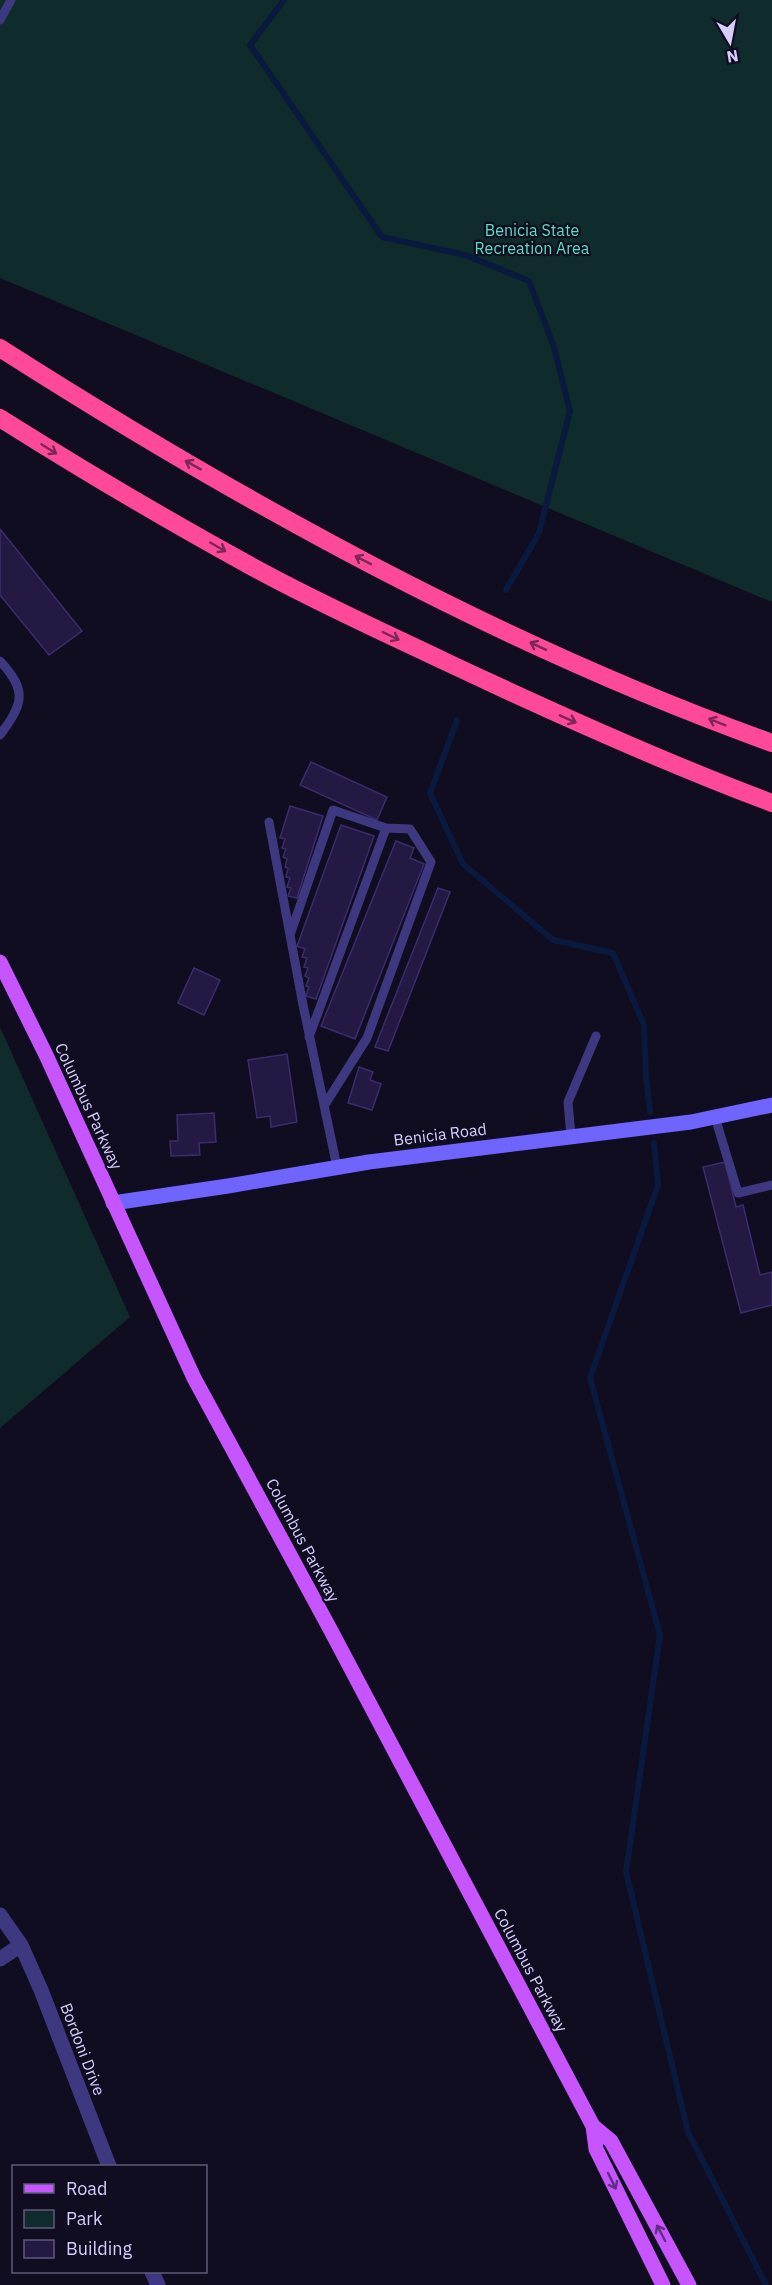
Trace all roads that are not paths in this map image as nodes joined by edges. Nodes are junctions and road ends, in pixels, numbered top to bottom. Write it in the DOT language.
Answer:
graph roads {
  1 [pos="11,0"];
  2 [pos="0,20"];
  3 [pos="0,348"];
  4 [pos="0,418"];
  5 [pos="0,661"];
  6 [pos="0,735"];
  7 [pos="772,743"];
  8 [pos="772,803"];
  9 [pos="269,822"];
  10 [pos="386,828"];
  11 [pos="290,935"];
  12 [pos="0,962"];
  13 [pos="596,1036"];
  14 [pos="309,1037"];
  15 [pos="772,1105"];
  16 [pos="324,1106"];
  17 [pos="715,1117"];
  18 [pos="571,1136"];
  19 [pos="337,1167"];
  20 [pos="772,1185"];
  21 [pos="113,1203"];
  22 [pos="0,1915"];
  23 [pos="21,1945"];
  24 [pos="0,1959"];
  25 [pos="593,2126"];
  26 [pos="110,2165"];
  27 [pos="663,2285"];
  28 [pos="689,2285"];
  1 -- 2 [label="lane"];
  7 -- 3 [label="highway, one-way"];
  4 -- 8 [label="highway, one-way"];
  5 -- 6 [label="lane"];
  9 -- 11 [label="lane"];
  10 -- 11 [label="lane"];
  10 -- 14 [label="lane"];
  10 -- 16 [label="lane"];
  11 -- 14 [label="lane"];
  12 -- 21 [label="main road, Columbus Parkway"];
  13 -- 18 [label="lane"];
  14 -- 16 [label="lane"];
  15 -- 17 [label="main road, Benicia Road"];
  16 -- 19 [label="lane"];
  17 -- 18 [label="main road, Benicia Road"];
  17 -- 20 [label="lane"];
  18 -- 19 [label="main road, Benicia Road"];
  19 -- 21 [label="main road, Benicia Road"];
  21 -- 25 [label="main road, Columbus Parkway"];
  22 -- 23 [label="street, Bordoni Drive"];
  23 -- 24 [label="street"];
  23 -- 26 [label="street, Bordoni Drive"];
  25 -- 27 [label="main road, Columbus Parkway, one-way"];
  28 -- 25 [label="main road, Columbus Parkway, one-way"];
}
